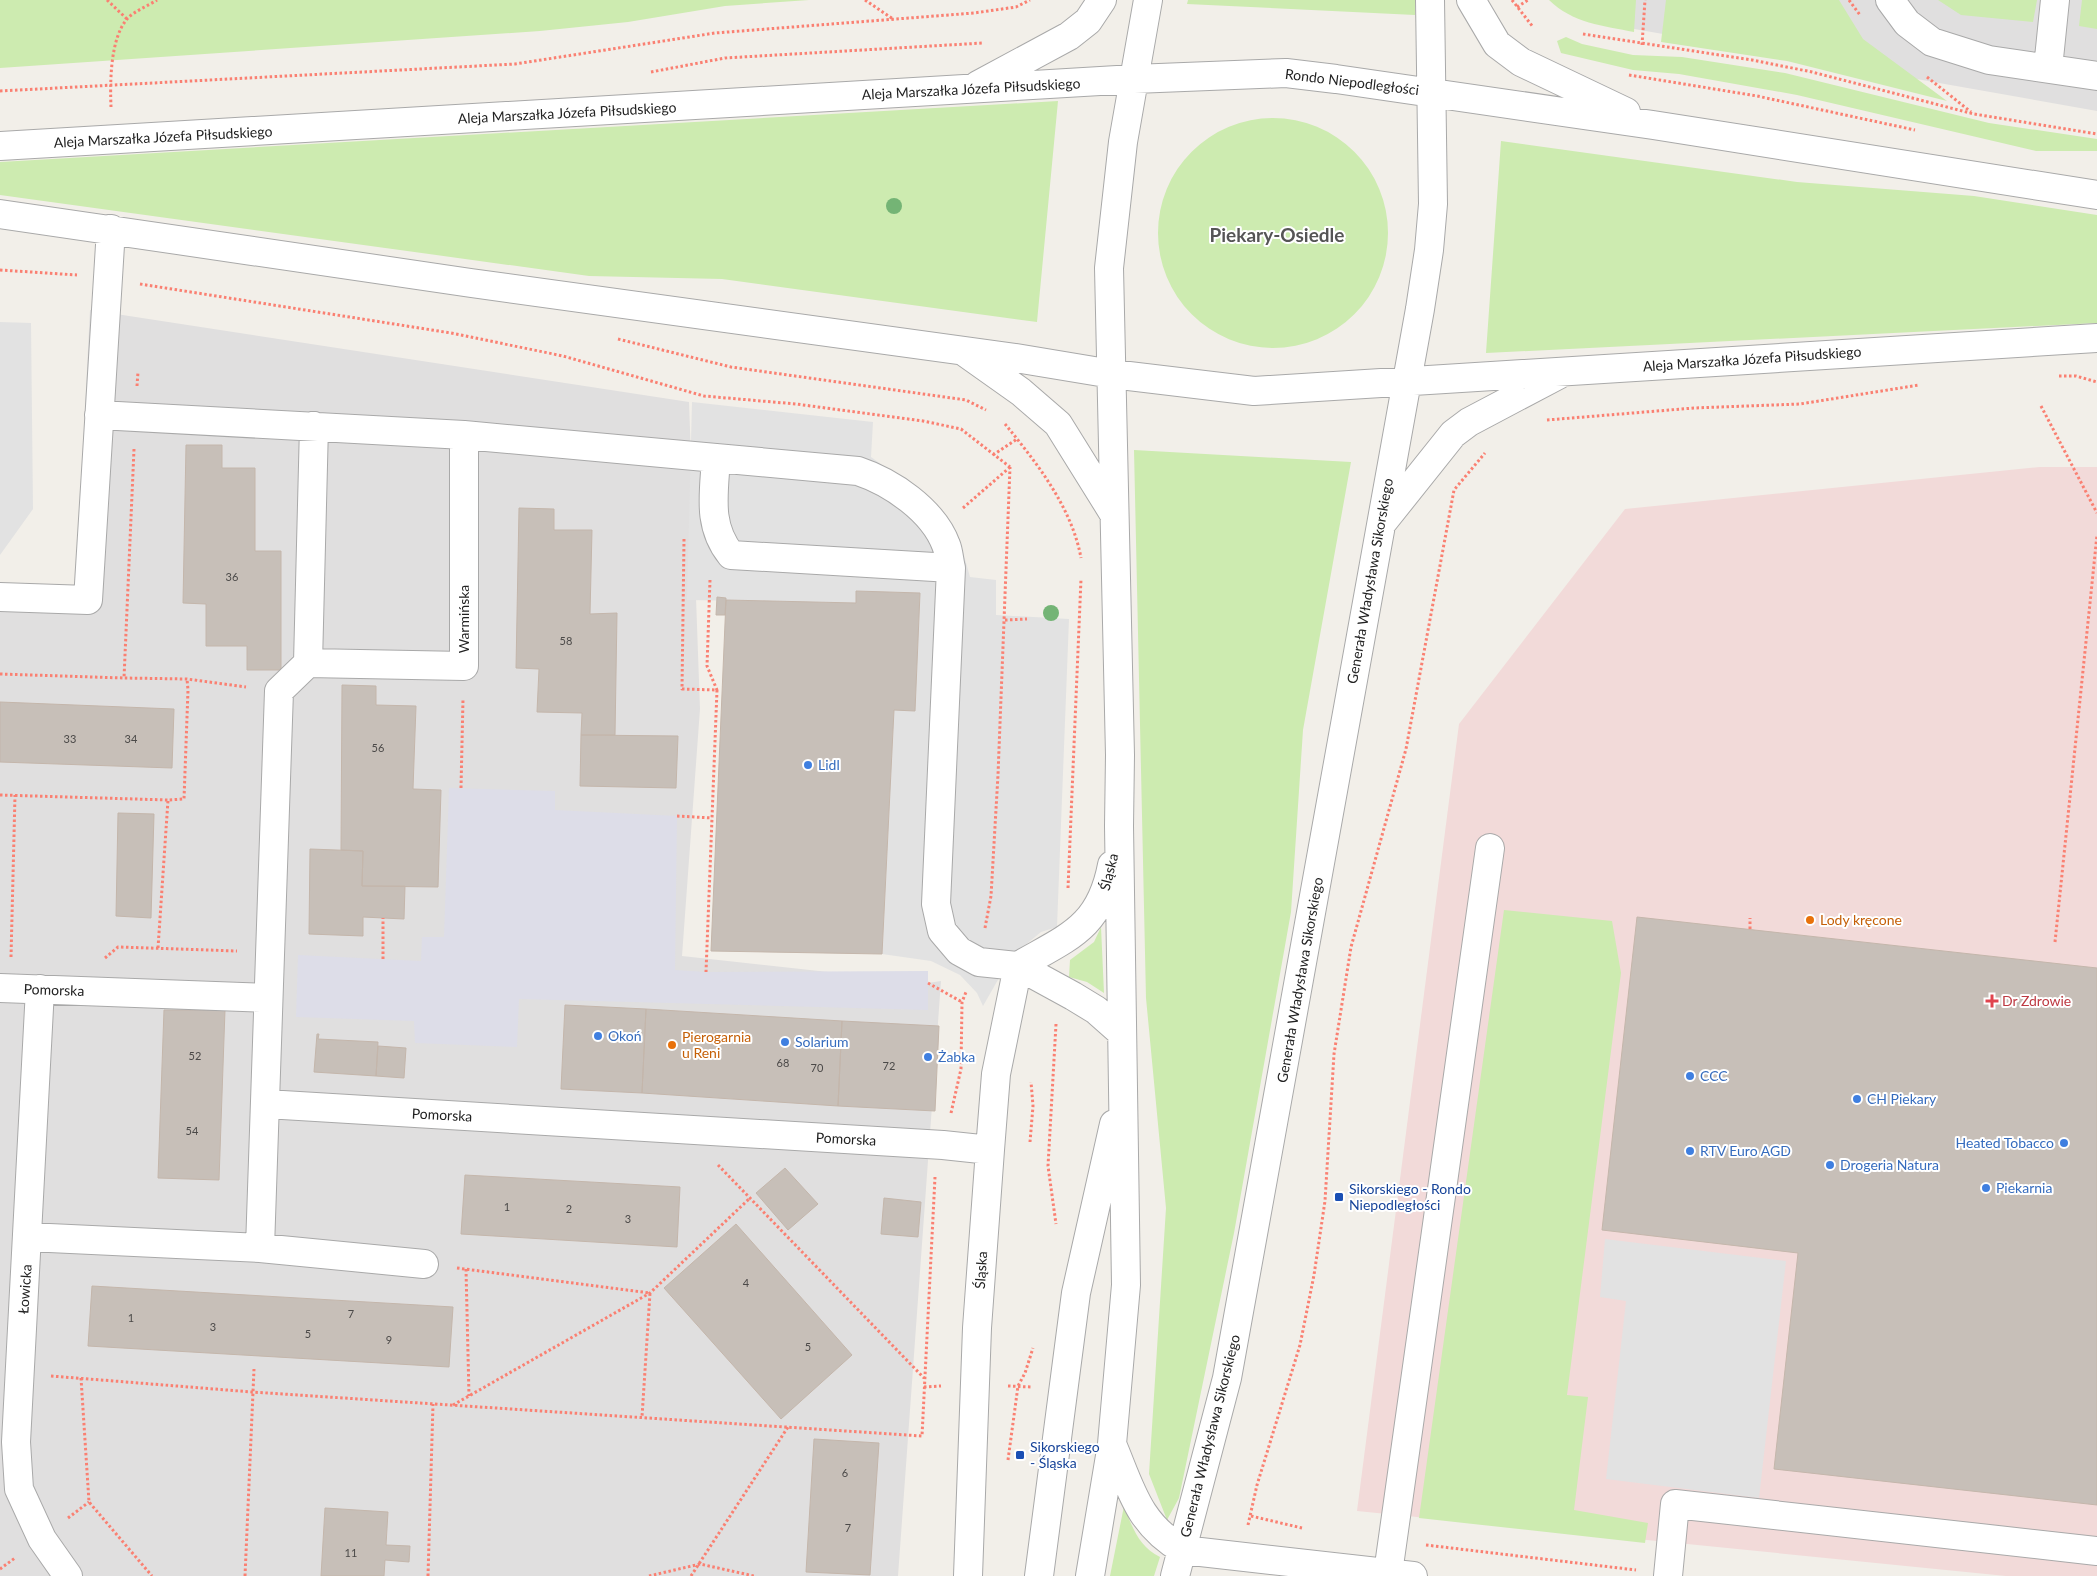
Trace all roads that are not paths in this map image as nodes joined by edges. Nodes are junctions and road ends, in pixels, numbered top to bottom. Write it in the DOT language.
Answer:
graph roads {
  1 [pos="1102,0"];
  2 [pos="1148,0"];
  3 [pos="1430,0"];
  4 [pos="1471,0"];
  5 [pos="1890,0"];
  6 [pos="2055,0"];
  7 [pos="2048,68"];
  8 [pos="2097,76"];
  9 [pos="1134,79"];
  10 [pos="970,90"];
  11 [pos="1430,92"];
  12 [pos="1653,125"];
  13 [pos="0,146"];
  14 [pos="2097,195"];
  15 [pos="0,214"];
  16 [pos="111,229"];
  17 [pos="2097,338"];
  18 [pos="963,351"];
  19 [pos="1566,370"];
  20 [pos="1112,374"];
  21 [pos="1407,381"];
  22 [pos="99,415"];
  23 [pos="314,426"];
  24 [pos="464,435"];
  25 [pos="716,458"];
  26 [pos="1115,516"];
  27 [pos="1380,526"];
  28 [pos="951,568"];
  29 [pos="0,597"];
  30 [pos="308,663"];
  31 [pos="1119,826"];
  32 [pos="1490,848"];
  33 [pos="1018,966"];
  34 [pos="0,988"];
  35 [pos="40,989"];
  36 [pos="267,998"];
  37 [pos="1122,1033"];
  38 [pos="1123,1081"];
  39 [pos="266,1104"];
  40 [pos="990,1150"];
  41 [pos="28,1237"];
  42 [pos="260,1248"];
  43 [pos="424,1264"];
  44 [pos="12,1386"];
  45 [pos="1112,1444"];
  46 [pos="1183,1550"];
  47 [pos="2097,1551"];
  48 [pos="1400,1574"];
  49 [pos="1668,1575"];
  50 [pos="68,1576"];
  51 [pos="968,1576"];
  52 [pos="1039,1576"];
  53 [pos="1090,1576"];
  54 [pos="1175,1576"];
  1 -- 10 [label="street"];
  2 -- 9 [label="street"];
  3 -- 11 [label="street"];
  4 -- 12 [label="street"];
  5 -- 7 [label="street"];
  6 -- 7 [label="street"];
  7 -- 8 [label="street"];
  9 -- 10 [label="street, Aleja Marszałka Józefa Piłsudskiego"];
  9 -- 11 [label="street, Rondo Niepodległości"];
  9 -- 20 [label="street"];
  10 -- 13 [label="street, Aleja Marszałka Józefa Piłsudskiego"];
  11 -- 12 [label="street"];
  11 -- 21 [label="street, Rondo Niepodległości"];
  12 -- 14 [label="street"];
  15 -- 16 [label="street"];
  16 -- 18 [label="street"];
  16 -- 22 [label="street"];
  17 -- 19 [label="street, Aleja Marszałka Józefa Piłsudskiego"];
  18 -- 20 [label="street"];
  18 -- 26 [label="street"];
  19 -- 21 [label="street, Aleja Marszałka Józefa Piłsudskiego"];
  19 -- 27 [label="street"];
  20 -- 21 [label="street"];
  20 -- 26 [label="street"];
  21 -- 27 [label="street, Generała Władysława Sikorskiego"];
  22 -- 23 [label="street"];
  22 -- 29 [label="street"];
  23 -- 24 [label="street"];
  23 -- 30 [label="street"];
  24 -- 25 [label="street"];
  24 -- 30 [label="street, Warmińska"];
  25 -- 28 [label="street"];
  25 -- 28 [label="street"];
  26 -- 31 [label="street"];
  27 -- 46 [label="street, Generała Władysława Sikorskiego"];
  28 -- 33 [label="street"];
  30 -- 36 [label="street"];
  31 -- 33 [label="street, Śląska"];
  31 -- 37 [label="street"];
  32 -- 48 [label="street"];
  33 -- 37 [label="street"];
  33 -- 40 [label="street, Śląska"];
  34 -- 35 [label="street, Pomorska"];
  35 -- 36 [label="street, Pomorska"];
  35 -- 41 [label="street, Łowicka"];
  36 -- 39 [label="street"];
  37 -- 38 [label="street"];
  38 -- 45 [label="street"];
  38 -- 52 [label="street"];
  39 -- 40 [label="street, Pomorska"];
  39 -- 42 [label="street"];
  40 -- 51 [label="street, Śląska"];
  41 -- 42 [label="street"];
  41 -- 44 [label="street, Łowicka"];
  42 -- 43 [label="street"];
  44 -- 50 [label="street, Łowicka"];
  45 -- 46 [label="street"];
  45 -- 53 [label="street"];
  46 -- 48 [label="street"];
  46 -- 54 [label="street, Generała Władysława Sikorskiego"];
  47 -- 49 [label="street"];
}
